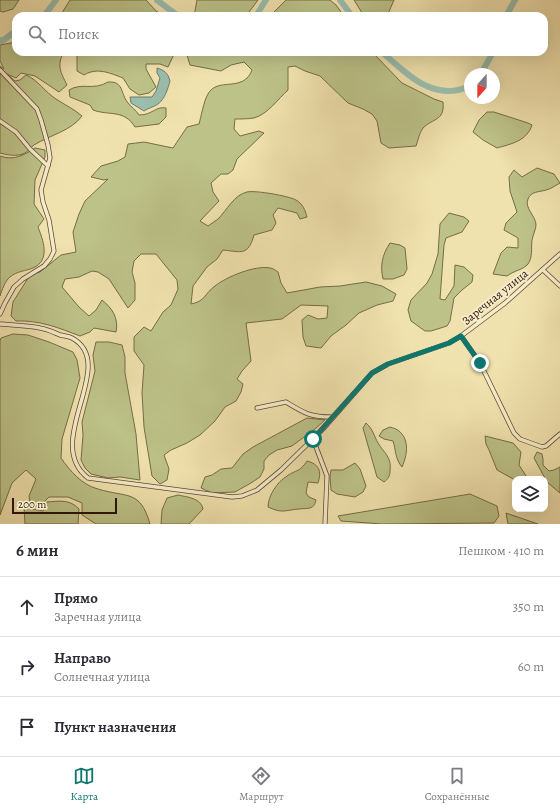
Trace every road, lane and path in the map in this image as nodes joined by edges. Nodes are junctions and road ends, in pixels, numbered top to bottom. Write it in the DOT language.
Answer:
graph roads {
  1 [pos="0,70"];
  2 [pos="0,121"];
  3 [pos="48,166"];
  4 [pos="560,254"];
  5 [pos="543,270"];
  6 [pos="560,286"];
  7 [pos="0,314"];
  8 [pos="0,324"];
  9 [pos="461,336"];
  10 [pos="257,408"];
  11 [pos="332,417"];
  12 [pos="560,434"];
  13 [pos="313,439"];
  14 [pos="325,524"];
  1 -- 3 [label="street"];
  2 -- 3 [label="street"];
  3 -- 7 [label="street"];
  4 -- 5 [label="street, Заречная улица"];
  5 -- 6 [label="street"];
  5 -- 9 [label="street, Заречная улица"];
  8 -- 13 [label="street, Заречная улица"];
  9 -- 11 [label="street, Заречная улица"];
  9 -- 12 [label="street"];
  10 -- 11 [label="street"];
  11 -- 13 [label="street, Заречная улица"];
  13 -- 14 [label="street"];
}
